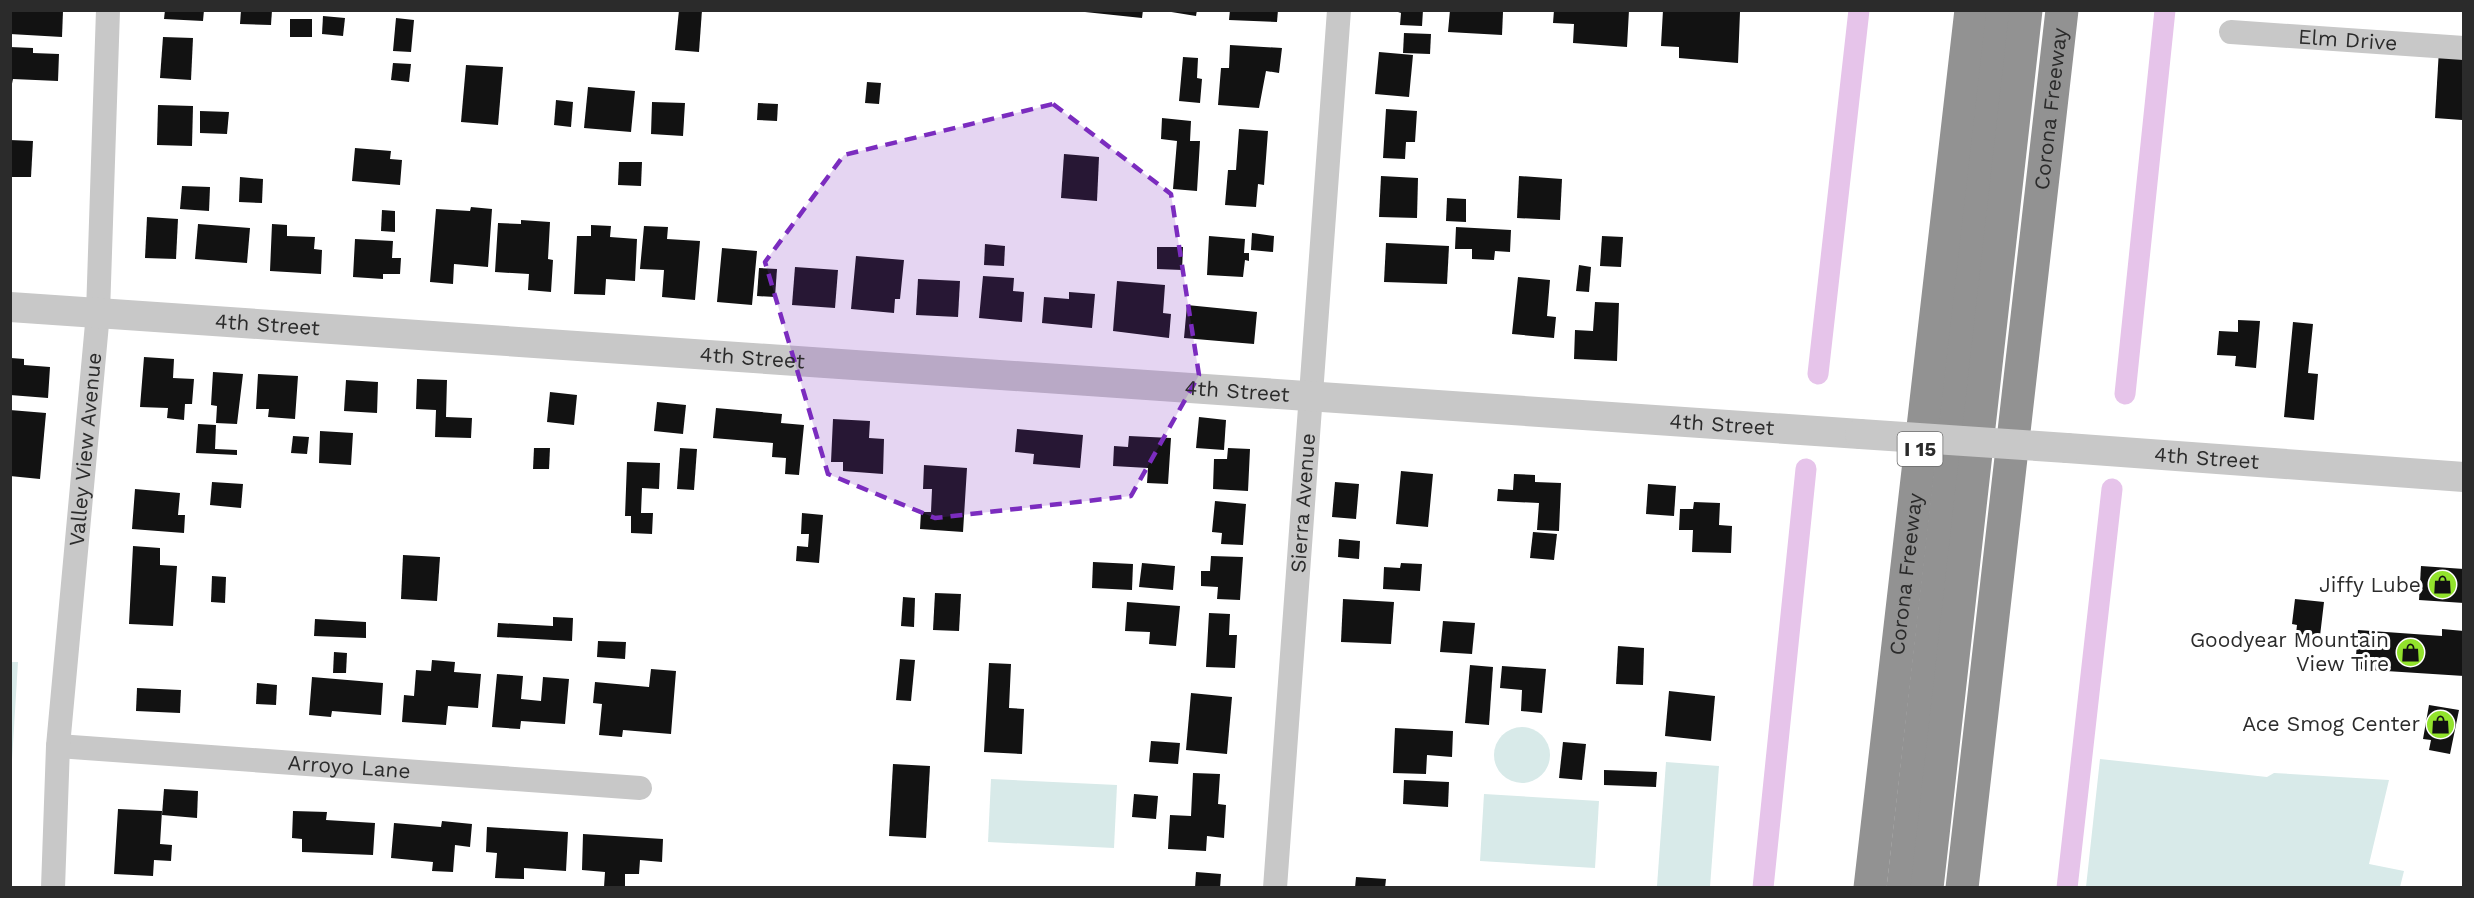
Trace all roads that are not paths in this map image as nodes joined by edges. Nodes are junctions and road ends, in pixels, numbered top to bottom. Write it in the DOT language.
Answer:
graph roads {
  1 [pos="108,10"];
  2 [pos="1340,10"];
  3 [pos="1971,10"];
  4 [pos="2003,10"];
  5 [pos="2026,10"];
  6 [pos="2062,10"];
  7 [pos="2231,32"];
  8 [pos="2463,48"];
  9 [pos="10,308"];
  10 [pos="98,313"];
  11 [pos="1311,396"];
  12 [pos="2463,477"];
  13 [pos="58,746"];
  14 [pos="640,788"];
  15 [pos="53,888"];
  16 [pos="1275,888"];
  17 [pos="1870,888"];
  18 [pos="1903,888"];
  19 [pos="1927,888"];
  20 [pos="1962,888"];
  1 -- 10 [label="street, Valley View Avenue"];
  2 -- 11 [label="street, Sierra Avenue"];
  3 -- 17 [label="highway, Corona Freeway / I 15"];
  4 -- 18 [label="highway"];
  5 -- 19 [label="highway"];
  6 -- 20 [label="highway, Corona Freeway"];
  7 -- 8 [label="street, Elm Drive"];
  9 -- 10 [label="street, 4th Street"];
  10 -- 11 [label="street, 4th Street"];
  10 -- 13 [label="street, Valley View Avenue"];
  11 -- 12 [label="street, 4th Street, bridge"];
  11 -- 16 [label="street, Sierra Avenue"];
  13 -- 14 [label="street, Arroyo Lane"];
  13 -- 15 [label="street, Valley View Avenue"];
}
